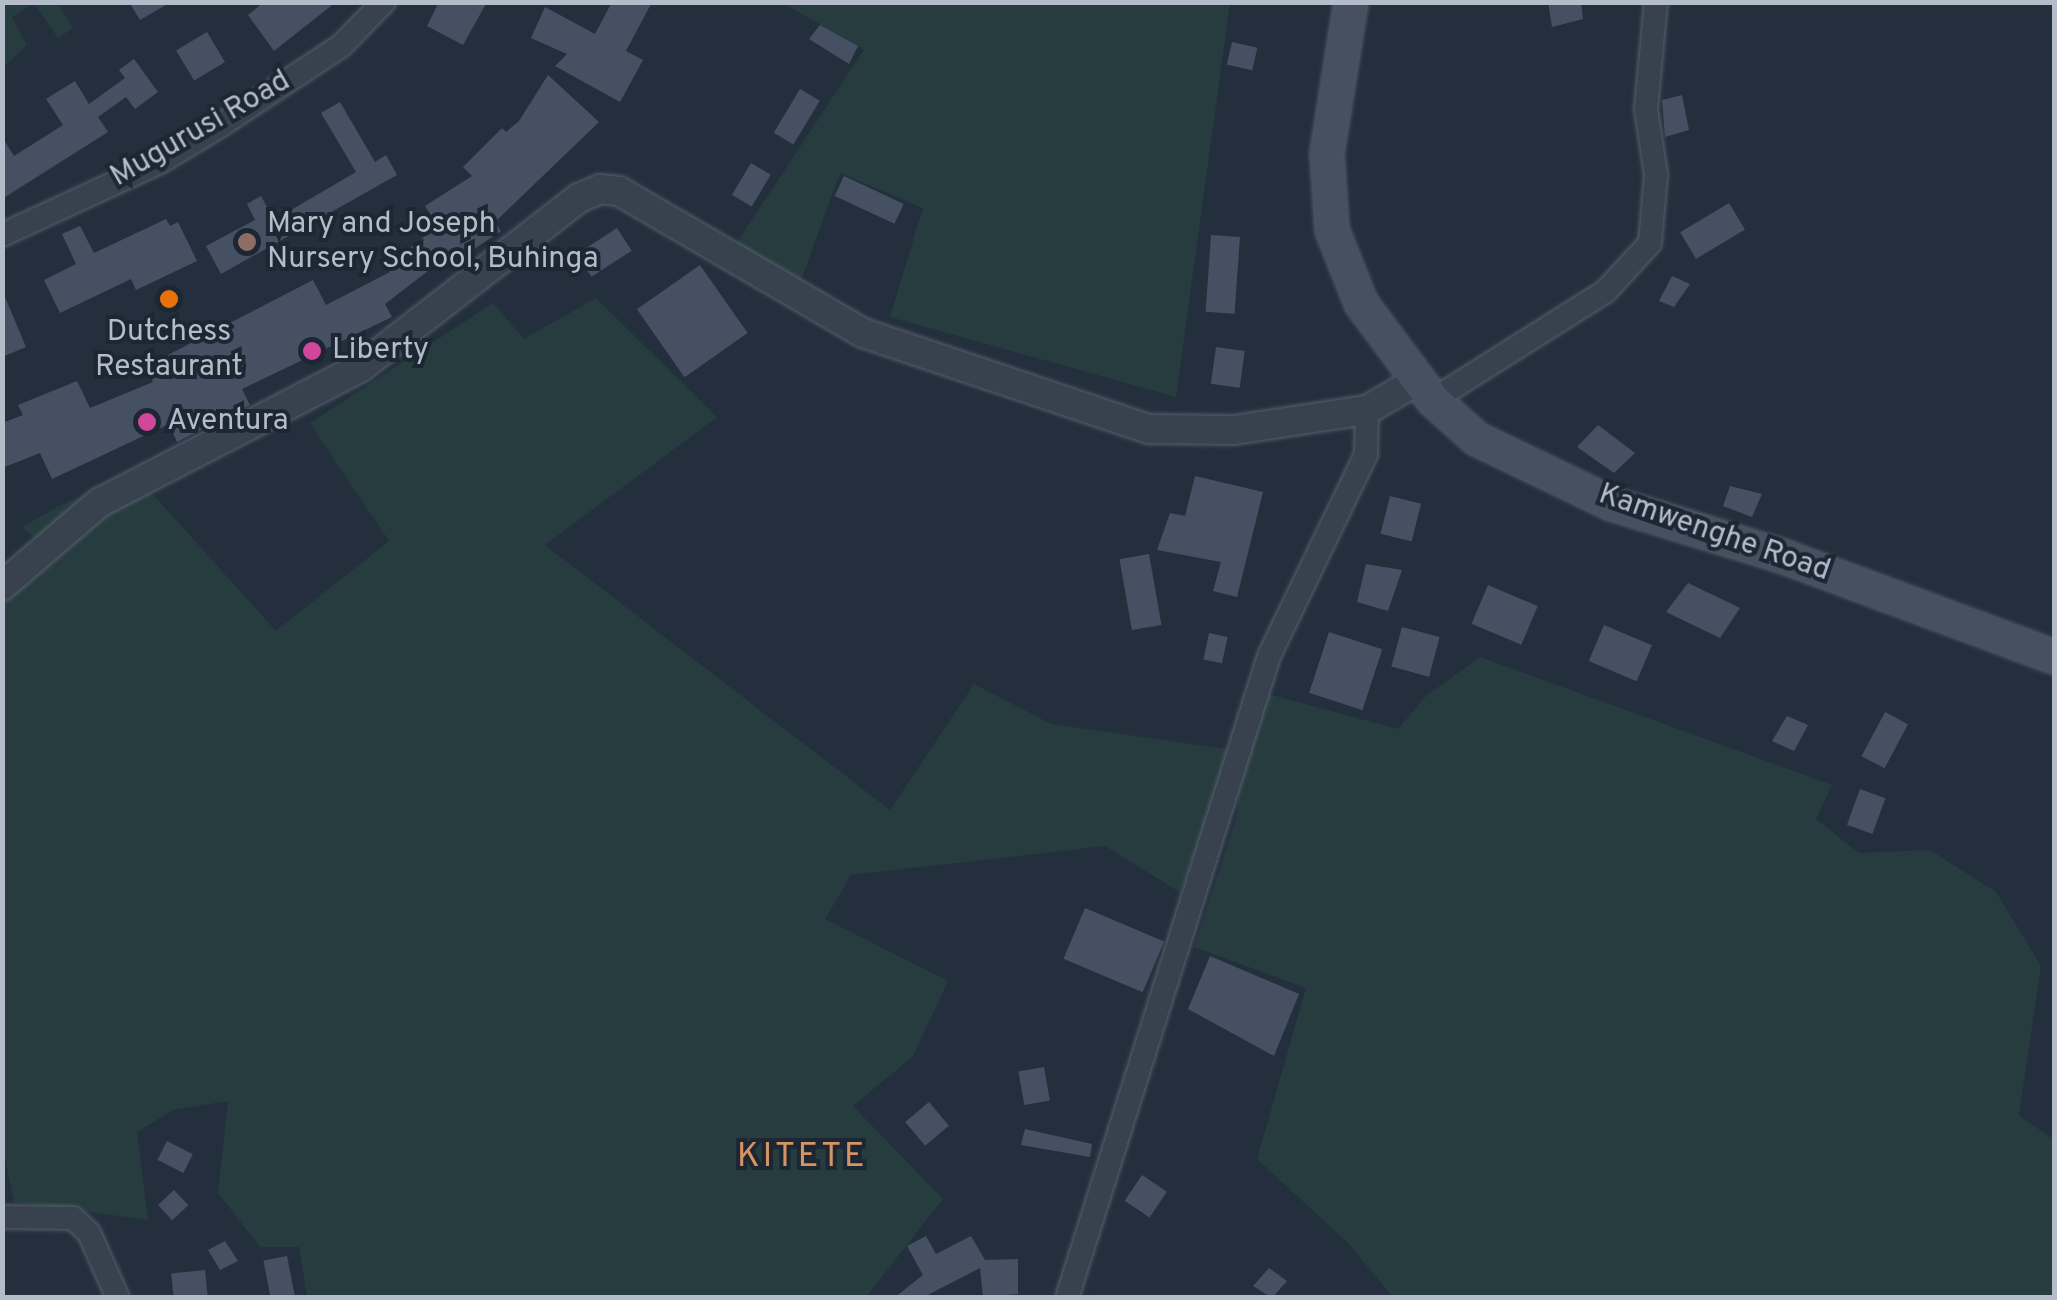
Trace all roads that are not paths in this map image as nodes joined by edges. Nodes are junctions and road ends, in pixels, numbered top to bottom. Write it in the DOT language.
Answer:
graph roads {
  1 [pos="384,2"];
  2 [pos="1351,2"];
  3 [pos="1656,2"];
  4 [pos="2,234"];
  5 [pos="1416,382"];
  6 [pos="1366,410"];
  7 [pos="2,586"];
  8 [pos="2052,650"];
  9 [pos="2,1217"];
  10 [pos="118,1298"];
  11 [pos="1067,1298"];
  1 -- 4 [label="street, Mugurusi Road"];
  2 -- 5 [label="main road, Kamwenghe Road"];
  3 -- 5 [label="street"];
  5 -- 6 [label="street"];
  5 -- 8 [label="main road, Kamwenghe Road"];
  6 -- 7 [label="street"];
  6 -- 11 [label="street"];
  9 -- 10 [label="street"];
}
